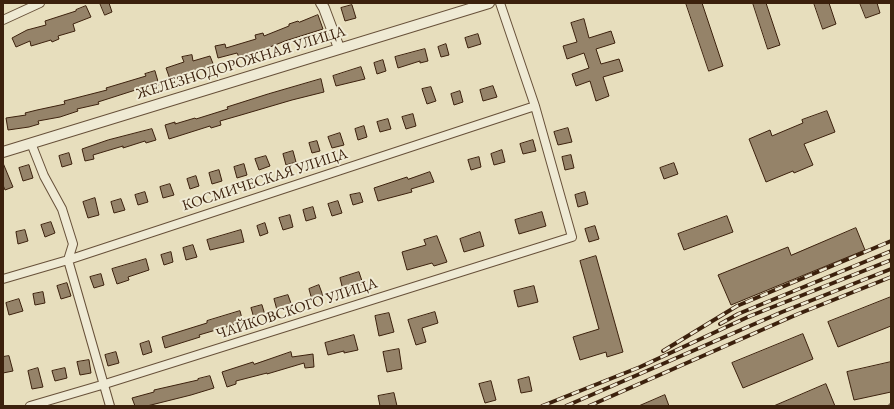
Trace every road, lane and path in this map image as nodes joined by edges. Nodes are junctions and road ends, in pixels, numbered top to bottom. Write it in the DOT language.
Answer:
graph roads {
  1 [pos="40,3"];
  2 [pos="321,3"];
  3 [pos="489,3"];
  4 [pos="500,3"];
  5 [pos="3,20"];
  6 [pos="339,48"];
  7 [pos="535,106"];
  8 [pos="31,144"];
  9 [pos="3,152"];
  10 [pos="68,260"];
  11 [pos="3,280"];
  12 [pos="105,384"];
  13 [pos="30,406"];
  14 [pos="110,406"];
  1 -- 5 [label="street"];
  2 -- 6 [label="street"];
  3 -- 6 [label="street, ЖЕЛЕЗНОДОРОЖНАЯ УЛИЦА"];
  4 -- 7 [label="street"];
  6 -- 8 [label="street, ЖЕЛЕЗНОДОРОЖНАЯ УЛИЦА"];
  7 -- 10 [label="street, КОСМИЧЕСКАЯ УЛИЦА"];
  7 -- 12 [label="street, ЧАЙКОВСКОГО УЛИЦА"];
  8 -- 9 [label="street, ЖЕЛЕЗНОДОРОЖНАЯ УЛИЦА"];
  8 -- 10 [label="street"];
  10 -- 11 [label="street, КОСМИЧЕСКАЯ УЛИЦА"];
  10 -- 12 [label="street"];
  12 -- 13 [label="street, ЧАЙКОВСКОГО УЛИЦА"];
  12 -- 14 [label="street"];
}
